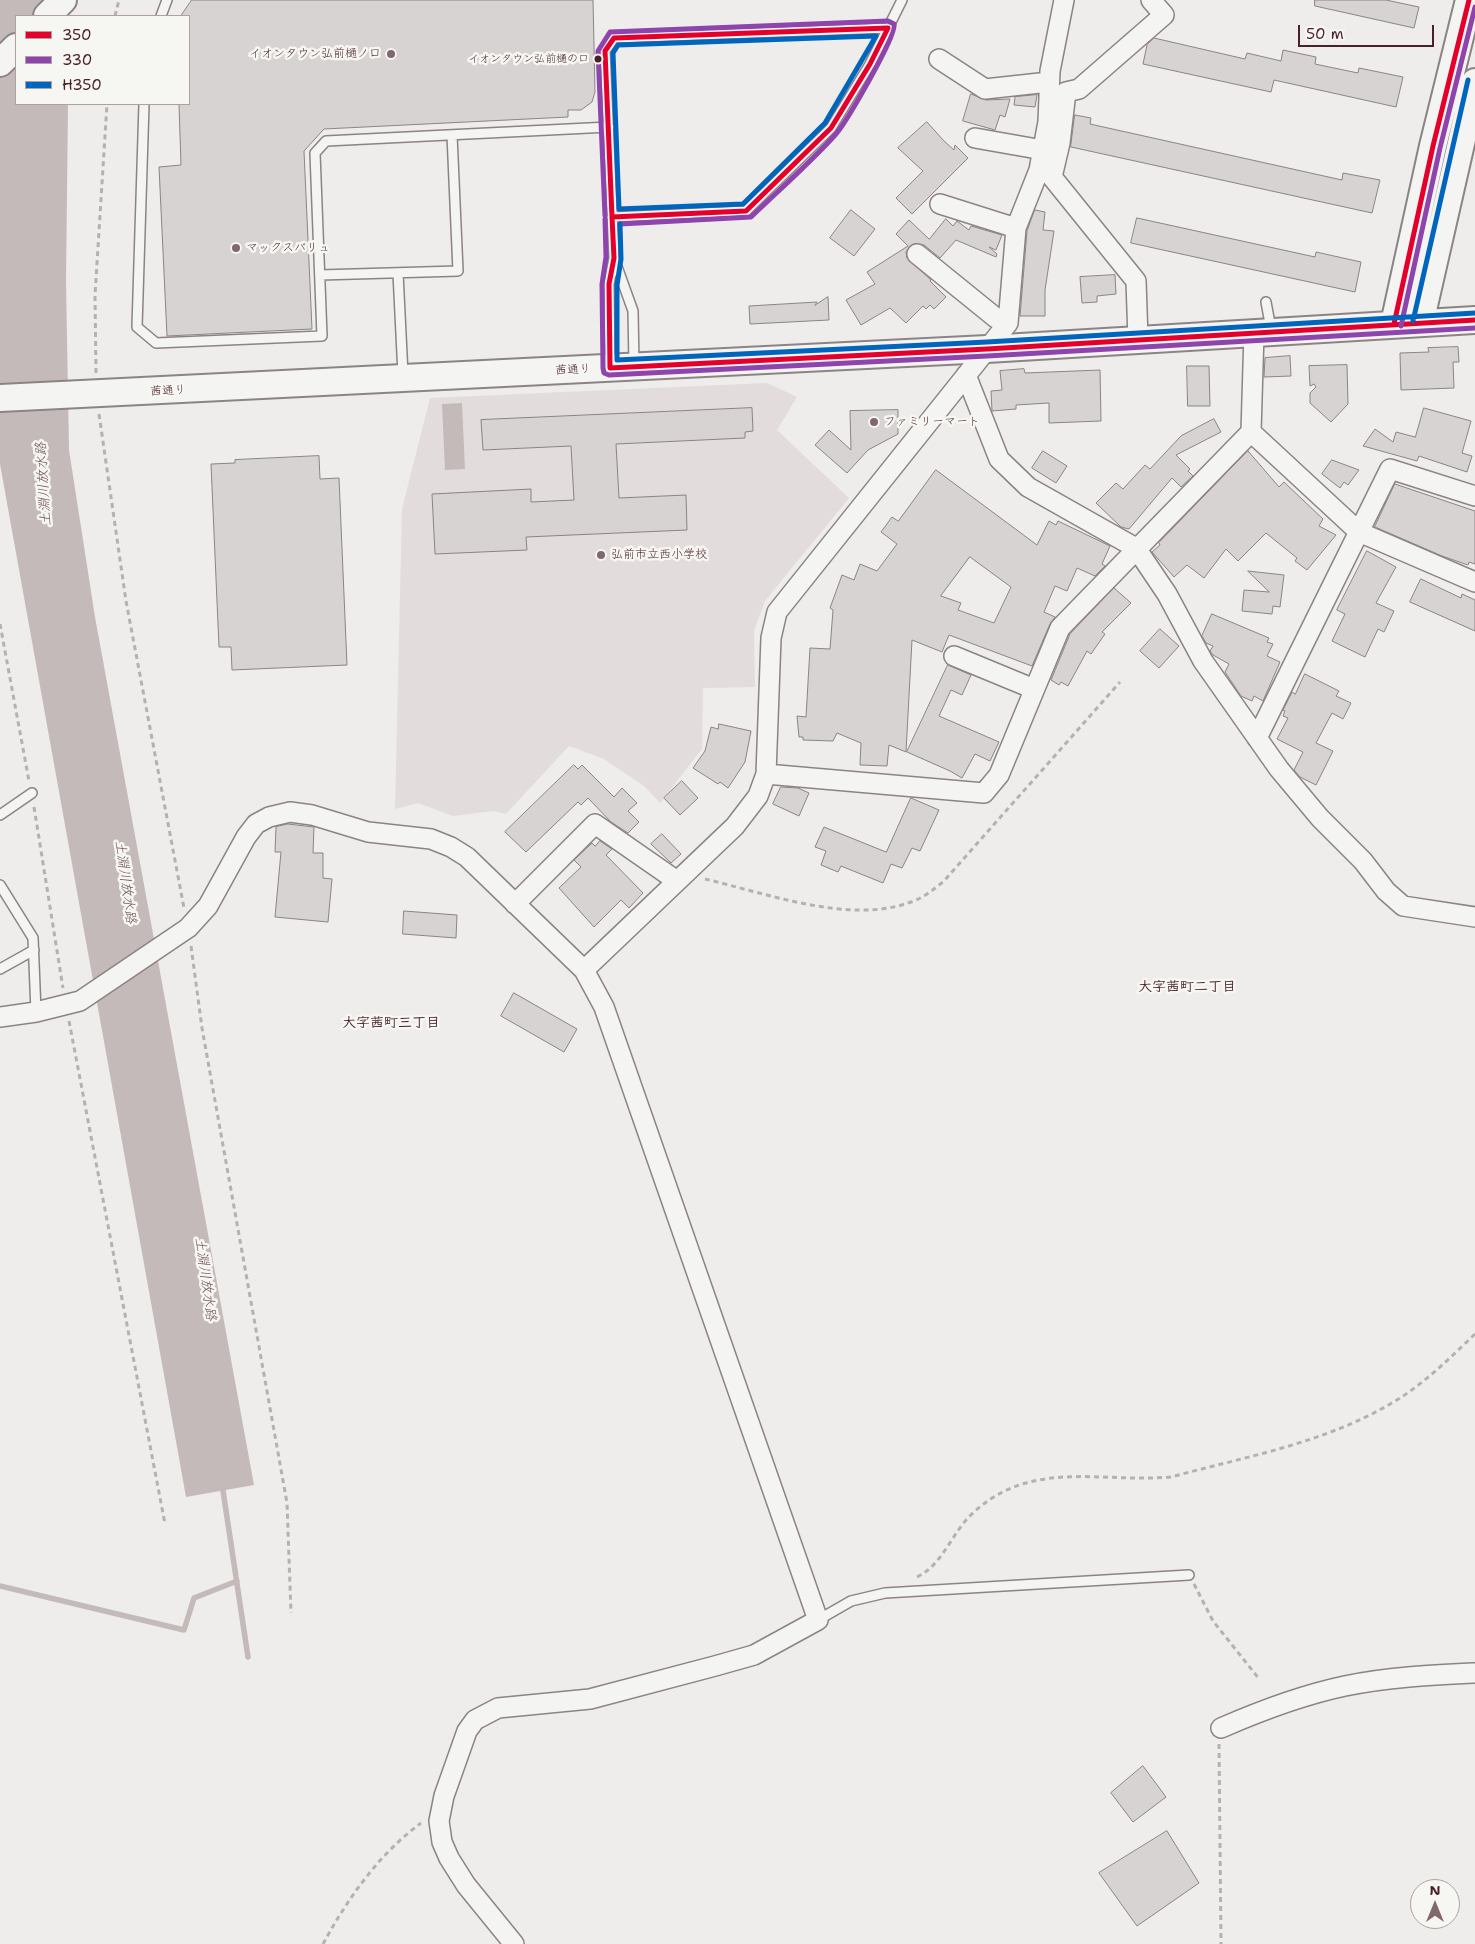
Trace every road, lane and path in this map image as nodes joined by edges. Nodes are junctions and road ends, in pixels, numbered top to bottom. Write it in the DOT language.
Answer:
graph roads {
  1 [pos="63,0"];
  2 [pos="119,0"];
  3 [pos="167,0"];
  4 [pos="902,0"];
  5 [pos="1064,0"];
  6 [pos="1151,0"];
  7 [pos="1469,0"];
  8 [pos="48,15"];
  9 [pos="115,15"];
  10 [pos="161,15"];
  11 [pos="888,28"];
  12 [pos="15,48"];
  13 [pos="939,59"];
  14 [pos="0,63"];
  15 [pos="1049,82"];
  16 [pos="1475,82"];
  17 [pos="107,105"];
  18 [pos="144,105"];
  19 [pos="609,127"];
  20 [pos="452,135"];
  21 [pos="976,138"];
  22 [pos="1042,150"];
  23 [pos="940,204"];
  24 [pos="612,217"];
  25 [pos="1016,228"];
  26 [pos="917,254"];
  27 [pos="614,258"];
  28 [pos="398,273"];
  29 [pos="320,275"];
  30 [pos="1266,302"];
  31 [pos="1475,320"];
  32 [pos="1008,323"];
  33 [pos="1407,324"];
  34 [pos="1263,332"];
  35 [pos="1138,339"];
  36 [pos="987,349"];
  37 [pos="622,367"];
  38 [pos="966,376"];
  39 [pos="403,379"];
  40 [pos="89,395"];
  41 [pos="0,398"];
  42 [pos="1251,432"];
  43 [pos="1475,496"];
  44 [pos="1359,532"];
  45 [pos="1136,548"];
  46 [pos="1475,582"];
  47 [pos="0,624"];
  48 [pos="954,656"];
  49 [pos="1120,682"];
  50 [pos="1034,689"];
  51 [pos="1257,738"];
  52 [pos="766,774"];
  53 [pos="32,793"];
  54 [pos="0,815"];
  55 [pos="681,878"];
  56 [pos="0,885"];
  57 [pos="515,904"];
  58 [pos="1475,917"];
  59 [pos="181,933"];
  60 [pos="34,950"];
  61 [pos="0,969"];
  62 [pos="584,970"];
  63 [pos="73,1002"];
  64 [pos="36,1012"];
  65 [pos="0,1017"];
  66 [pos="1475,1334"];
  67 [pos="165,1524"];
  68 [pos="1189,1575"];
  69 [pos="885,1593"];
  70 [pos="291,1613"];
  71 [pos="818,1620"];
  72 [pos="1475,1673"];
  73 [pos="1260,1680"];
  74 [pos="1221,1728"];
  75 [pos="439,1821"];
  76 [pos="323,1944"];
  77 [pos="514,1944"];
  78 [pos="1221,1944"];
  1 -- 8 [label="street"];
  2 -- 9 [label="path"];
  3 -- 10 [label="lane"];
  4 -- 11 [label="lane"];
  5 -- 15 [label="street"];
  6 -- 35 [label="street"];
  7 -- 33 [label="street"];
  11 -- 19 [label="lane"];
  11 -- 24 [label="lane"];
  12 -- 14 [label="street"];
  13 -- 15 [label="street"];
  15 -- 22 [label="street"];
  16 -- 33 [label="street"];
  17 -- 40 [label="path"];
  18 -- 29 [label="lane"];
  19 -- 20 [label="lane"];
  19 -- 24 [label="lane"];
  20 -- 28 [label="lane"];
  20 -- 29 [label="lane"];
  21 -- 22 [label="street"];
  22 -- 25 [label="street"];
  23 -- 25 [label="street"];
  24 -- 27 [label="lane"];
  25 -- 32 [label="street"];
  26 -- 32 [label="street"];
  27 -- 37 [label="lane"];
  27 -- 37 [label="lane"];
  28 -- 29 [label="lane"];
  28 -- 39 [label="lane"];
  30 -- 34 [label="lane"];
  31 -- 33 [label="street, 茜通り"];
  32 -- 36 [label="street"];
  33 -- 34 [label="street, 茜通り"];
  34 -- 35 [label="street, 茜通り"];
  34 -- 42 [label="street"];
  35 -- 36 [label="street, 茜通り"];
  36 -- 37 [label="street, 茜通り"];
  36 -- 38 [label="street"];
  37 -- 39 [label="street, 茜通り"];
  38 -- 45 [label="street"];
  38 -- 52 [label="street"];
  39 -- 40 [label="street, 茜通り"];
  40 -- 41 [label="street, 茜通り"];
  40 -- 59 [label="path"];
  42 -- 44 [label="street"];
  42 -- 45 [label="street"];
  43 -- 44 [label="street"];
  44 -- 46 [label="street"];
  44 -- 51 [label="street"];
  45 -- 50 [label="street"];
  45 -- 51 [label="street"];
  47 -- 53 [label="path"];
  48 -- 50 [label="street"];
  49 -- 55 [label="path"];
  50 -- 52 [label="street"];
  51 -- 58 [label="street"];
  52 -- 55 [label="street"];
  53 -- 54 [label="lane"];
  53 -- 63 [label="path"];
  55 -- 57 [label="street"];
  55 -- 62 [label="street"];
  56 -- 60 [label="lane"];
  57 -- 59 [label="street"];
  57 -- 62 [label="street"];
  59 -- 63 [label="street"];
  59 -- 70 [label="path"];
  60 -- 61 [label="lane"];
  60 -- 64 [label="lane"];
  62 -- 71 [label="street"];
  63 -- 64 [label="street"];
  63 -- 67 [label="path"];
  64 -- 65 [label="street"];
  66 -- 69 [label="path"];
  68 -- 69 [label="lane"];
  68 -- 73 [label="path"];
  69 -- 71 [label="lane"];
  71 -- 75 [label="street"];
  72 -- 74 [label="street"];
  74 -- 78 [label="path"];
  75 -- 76 [label="path"];
  75 -- 77 [label="street"];
}
